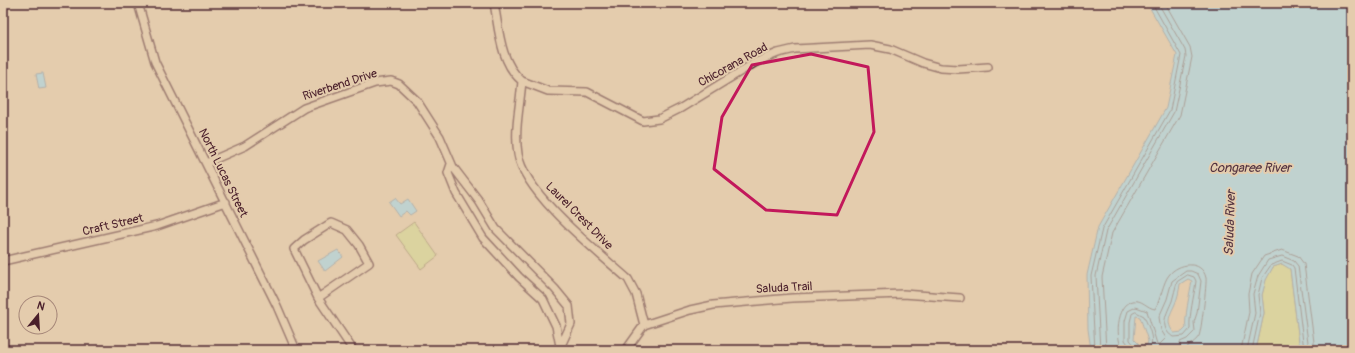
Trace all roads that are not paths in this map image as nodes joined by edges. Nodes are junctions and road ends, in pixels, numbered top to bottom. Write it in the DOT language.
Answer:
graph roads {
  1 [pos="138,3"];
  2 [pos="494,3"];
  3 [pos="988,67"];
  4 [pos="522,81"];
  5 [pos="206,163"];
  6 [pos="451,164"];
  7 [pos="226,202"];
  8 [pos="3,261"];
  9 [pos="318,298"];
  10 [pos="960,298"];
  11 [pos="644,325"];
  12 [pos="559,348"];
  13 [pos="296,350"];
  14 [pos="353,350"];
  15 [pos="626,350"];
  1 -- 5 [label="street, North Lucas Street"];
  2 -- 4 [label="street"];
  3 -- 4 [label="street, Chicorana Road"];
  4 -- 11 [label="street, Laurel Crest Drive"];
  5 -- 6 [label="street, Riverbend Drive"];
  5 -- 7 [label="street, North Lucas Street"];
  6 -- 12 [label="street, Riverbend Drive"];
  6 -- 12 [label="street, Riverbend Drive"];
  7 -- 8 [label="street, Craft Street"];
  7 -- 13 [label="street, North Lucas Street"];
  9 -- 9 [label="street"];
  9 -- 14 [label="street"];
  10 -- 11 [label="street, Saluda Trail"];
  11 -- 15 [label="street"];
}
